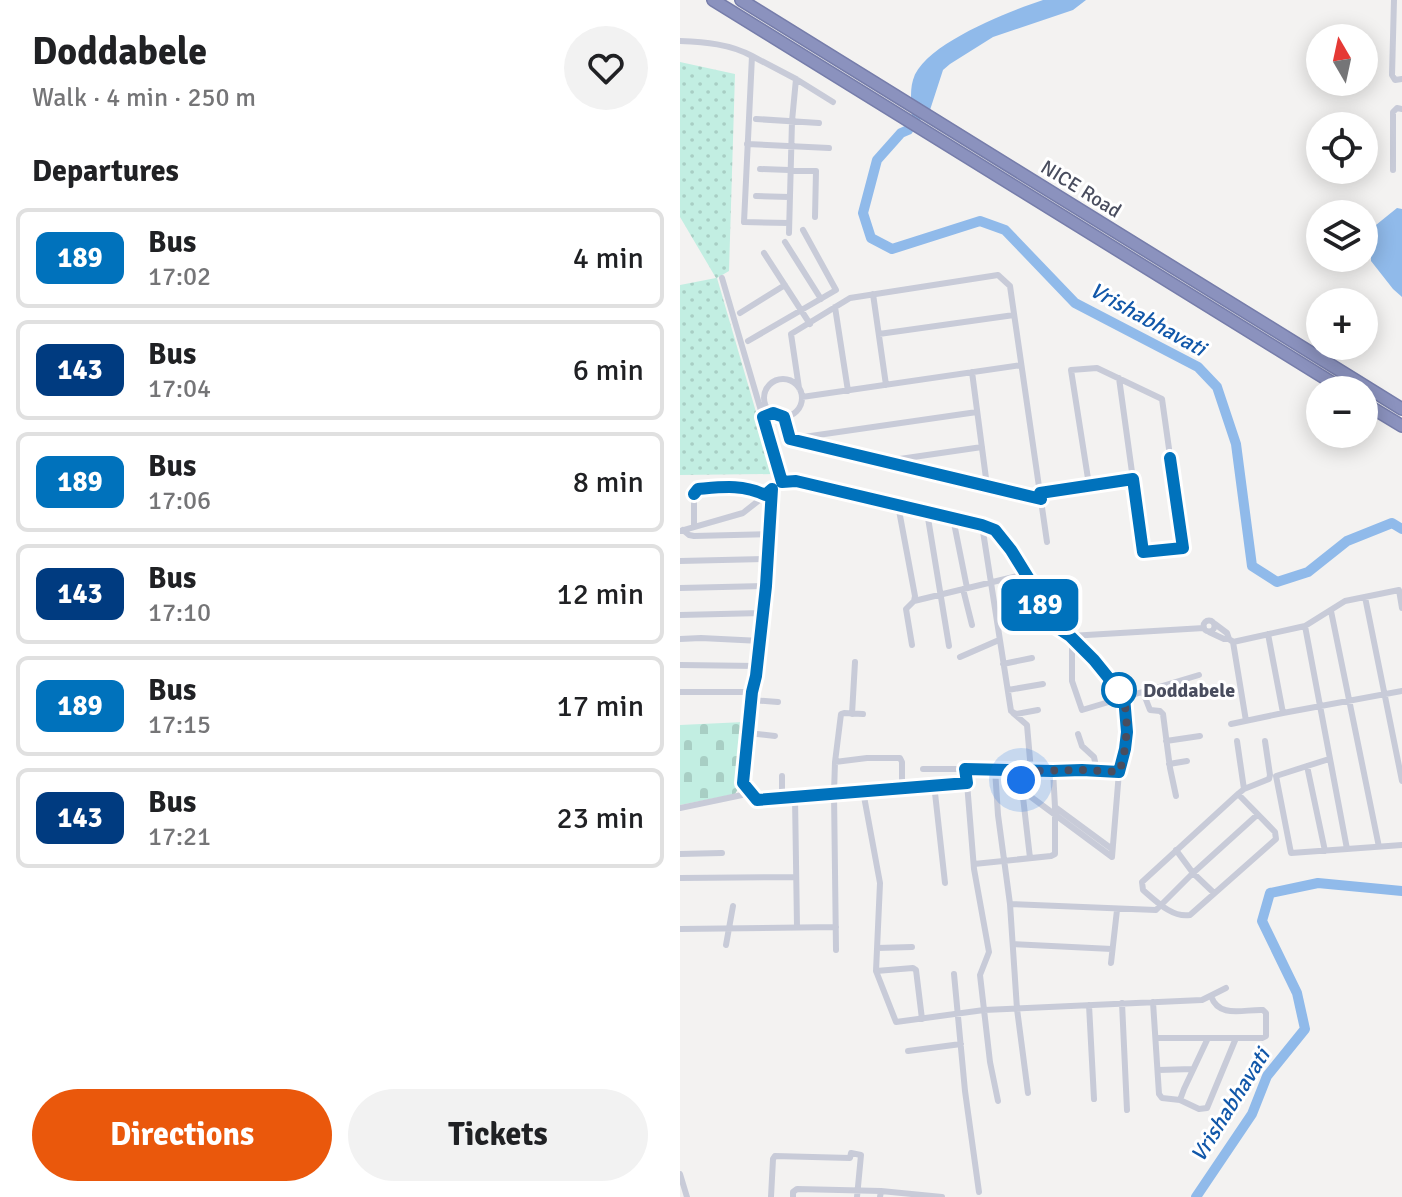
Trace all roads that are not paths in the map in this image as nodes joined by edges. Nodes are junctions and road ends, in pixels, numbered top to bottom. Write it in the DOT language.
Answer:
graph roads {
  1 [pos="713,0"];
  2 [pos="741,0"];
  3 [pos="1394,0"];
  4 [pos="680,41"];
  5 [pos="752,56"];
  6 [pos="796,79"];
  7 [pos="1402,79"];
  8 [pos="833,102"];
  9 [pos="1402,109"];
  10 [pos="756,119"];
  11 [pos="792,121"];
  12 [pos="819,123"];
  13 [pos="747,144"];
  14 [pos="791,146"];
  15 [pos="829,148"];
  16 [pos="760,169"];
  17 [pos="790,170"];
  18 [pos="1393,170"];
  19 [pos="756,196"];
  20 [pos="789,197"];
  21 [pos="815,217"];
  22 [pos="789,223"];
  23 [pos="803,230"];
  24 [pos="789,233"];
  25 [pos="785,242"];
  26 [pos="764,253"];
  27 [pos="722,278"];
  28 [pos="785,285"];
  29 [pos="873,294"];
  30 [pos="821,299"];
  31 [pos="835,307"];
  32 [pos="801,310"];
  33 [pos="740,313"];
  34 [pos="1014,315"];
  35 [pos="810,324"];
  36 [pos="879,334"];
  37 [pos="748,341"];
  38 [pos="1021,365"];
  39 [pos="972,372"];
  40 [pos="1321,376"];
  41 [pos="1119,378"];
  42 [pos="886,385"];
  43 [pos="755,388"];
  44 [pos="767,388"];
  45 [pos="799,388"];
  46 [pos="848,391"];
  47 [pos="802,397"];
  48 [pos="1402,409"];
  49 [pos="1378,411"];
  50 [pos="977,412"];
  51 [pos="773,413"];
  52 [pos="763,417"];
  53 [pos="784,417"];
  54 [pos="1402,426"];
  55 [pos="790,439"];
  56 [pos="982,447"];
  57 [pos="882,461"];
  58 [pos="1133,479"];
  59 [pos="782,482"];
  60 [pos="1089,485"];
  61 [pos="987,486"];
  62 [pos="772,489"];
  63 [pos="765,495"];
  64 [pos="1040,496"];
  65 [pos="898,505"];
  66 [pos="927,512"];
  67 [pos="953,518"];
  68 [pos="982,525"];
  69 [pos="694,527"];
  70 [pos="681,531"];
  71 [pos="770,534"];
  72 [pos="1047,542"];
  73 [pos="768,559"];
  74 [pos="680,561"];
  75 [pos="1026,574"];
  76 [pos="990,583"];
  77 [pos="766,586"];
  78 [pos="680,588"];
  79 [pos="965,589"];
  80 [pos="939,595"];
  81 [pos="1365,597"];
  82 [pos="914,601"];
  83 [pos="1402,608"];
  84 [pos="1331,611"];
  85 [pos="762,613"];
  86 [pos="680,615"];
  87 [pos="972,625"];
  88 [pos="1305,626"];
  89 [pos="1207,630"];
  90 [pos="1268,634"];
  91 [pos="680,639"];
  92 [pos="1072,639"];
  93 [pos="999,640"];
  94 [pos="1231,640"];
  95 [pos="761,641"];
  96 [pos="912,645"];
  97 [pos="949,646"];
  98 [pos="960,657"];
  99 [pos="1032,658"];
  100 [pos="855,662"];
  101 [pos="1003,664"];
  102 [pos="680,665"];
  103 [pos="757,666"];
  104 [pos="1199,675"];
  105 [pos="1043,684"];
  106 [pos="1008,690"];
  107 [pos="1402,691"];
  108 [pos="680,692"];
  109 [pos="752,692"];
  110 [pos="1143,692"];
  111 [pos="1385,694"];
  112 [pos="1124,697"];
  113 [pos="751,700"];
  114 [pos="1351,701"];
  115 [pos="778,702"];
  116 [pos="1319,707"];
  117 [pos="1038,710"];
  118 [pos="1013,713"];
  119 [pos="1283,713"];
  120 [pos="852,714"];
  121 [pos="863,714"];
  122 [pos="1246,721"];
  123 [pos="1231,724"];
  124 [pos="748,733"];
  125 [pos="1078,734"];
  126 [pos="775,736"];
  127 [pos="1200,736"];
  128 [pos="1166,741"];
  129 [pos="1237,741"];
  130 [pos="1265,741"];
  131 [pos="1329,759"];
  132 [pos="1187,761"];
  133 [pos="835,762"];
  134 [pos="1169,764"];
  135 [pos="1307,766"];
  136 [pos="923,769"];
  137 [pos="965,769"];
  138 [pos="995,769"];
  139 [pos="1020,771"];
  140 [pos="1031,771"];
  141 [pos="1053,771"];
  142 [pos="1097,771"];
  143 [pos="1119,772"];
  144 [pos="782,776"];
  145 [pos="1402,781"];
  146 [pos="743,783"];
  147 [pos="967,783"];
  148 [pos="934,784"];
  149 [pos="902,787"];
  150 [pos="863,791"];
  151 [pos="1023,791"];
  152 [pos="1241,792"];
  153 [pos="834,793"];
  154 [pos="1176,796"];
  155 [pos="795,797"];
  156 [pos="782,798"];
  157 [pos="1055,807"];
  158 [pos="680,808"];
  159 [pos="1257,815"];
  160 [pos="1055,817"];
  161 [pos="1402,845"];
  162 [pos="1379,847"];
  163 [pos="1112,849"];
  164 [pos="1347,849"];
  165 [pos="1176,850"];
  166 [pos="1325,851"];
  167 [pos="722,853"];
  168 [pos="680,854"];
  169 [pos="1030,858"];
  170 [pos="1003,860"];
  171 [pos="974,864"];
  172 [pos="1193,873"];
  173 [pos="796,877"];
  174 [pos="680,878"];
  175 [pos="945,883"];
  176 [pos="1214,893"];
  177 [pos="1010,904"];
  178 [pos="1161,905"];
  179 [pos="733,906"];
  180 [pos="1117,910"];
  181 [pos="797,927"];
  182 [pos="836,927"];
  183 [pos="728,928"];
  184 [pos="680,929"];
  185 [pos="1013,944"];
  186 [pos="726,945"];
  187 [pos="912,947"];
  188 [pos="877,948"];
  189 [pos="1112,949"];
  190 [pos="836,950"];
  191 [pos="1111,963"];
  192 [pos="876,971"];
  193 [pos="954,974"];
  194 [pos="1226,988"];
  195 [pos="1211,996"];
  196 [pos="1153,1002"];
  197 [pos="1122,1003"];
  198 [pos="1089,1005"];
  199 [pos="1017,1009"];
  200 [pos="984,1010"];
  201 [pos="958,1014"];
  202 [pos="922,1019"];
  203 [pos="1156,1038"];
  204 [pos="1208,1038"];
  205 [pos="1236,1038"];
  206 [pos="961,1044"];
  207 [pos="908,1051"];
  208 [pos="1193,1069"];
  209 [pos="1158,1070"];
  210 [pos="1028,1093"];
  211 [pos="1094,1099"];
  212 [pos="1180,1100"];
  213 [pos="998,1101"];
  214 [pos="1127,1110"];
  215 [pos="680,1174"];
  216 [pos="979,1192"];
  217 [pos="857,1193"];
  218 [pos="869,1194"];
  219 [pos="880,1194"];
  220 [pos="928,1196"];
  221 [pos="687,1197"];
  222 [pos="771,1197"];
  223 [pos="793,1197"];
  224 [pos="942,1197"];
  1 -- 40 [label="highway, NICE Road"];
  2 -- 48 [label="highway, NICE Road"];
  3 -- 7 [label="street"];
  4 -- 5 [label="street"];
  5 -- 6 [label="street"];
  5 -- 13 [label="street"];
  6 -- 8 [label="street"];
  6 -- 11 [label="street"];
  9 -- 18 [label="street"];
  10 -- 11 [label="street"];
  11 -- 12 [label="street"];
  11 -- 14 [label="street"];
  13 -- 14 [label="street"];
  13 -- 22 [label="street"];
  14 -- 15 [label="street"];
  14 -- 17 [label="street"];
  16 -- 17 [label="street"];
  17 -- 20 [label="street"];
  17 -- 21 [label="street"];
  19 -- 20 [label="street"];
  20 -- 22 [label="street"];
  22 -- 24 [label="street"];
  23 -- 30 [label="street"];
  25 -- 30 [label="street"];
  26 -- 28 [label="street"];
  27 -- 43 [label="street"];
  28 -- 32 [label="street"];
  28 -- 33 [label="street"];
  29 -- 31 [label="street"];
  29 -- 34 [label="street"];
  29 -- 36 [label="street"];
  30 -- 32 [label="street"];
  31 -- 35 [label="street"];
  31 -- 46 [label="street"];
  32 -- 35 [label="street"];
  32 -- 37 [label="street"];
  34 -- 36 [label="street"];
  34 -- 38 [label="street"];
  35 -- 45 [label="street"];
  36 -- 42 [label="street"];
  38 -- 39 [label="street"];
  38 -- 64 [label="street"];
  39 -- 42 [label="street"];
  39 -- 50 [label="street"];
  41 -- 58 [label="street"];
  41 -- 58 [label="street"];
  41 -- 60 [label="street"];
  42 -- 46 [label="street"];
  43 -- 44 [label="street"];
  43 -- 52 [label="street"];
  44 -- 45 [label="street"];
  44 -- 51 [label="street"];
  45 -- 47 [label="street"];
  46 -- 47 [label="street"];
  47 -- 53 [label="street"];
  49 -- 54 [label="highway"];
  50 -- 55 [label="street"];
  50 -- 56 [label="street"];
  51 -- 52 [label="street"];
  51 -- 53 [label="street"];
  52 -- 59 [label="street"];
  53 -- 55 [label="street"];
  55 -- 57 [label="street"];
  56 -- 57 [label="street"];
  56 -- 61 [label="street"];
  57 -- 61 [label="street"];
  58 -- 60 [label="street"];
  59 -- 62 [label="street"];
  59 -- 65 [label="street"];
  60 -- 64 [label="street"];
  61 -- 64 [label="street"];
  62 -- 63 [label="street"];
  62 -- 71 [label="street"];
  63 -- 69 [label="street"];
  63 -- 69 [label="street"];
  64 -- 72 [label="street"];
  65 -- 66 [label="street"];
  65 -- 82 [label="street"];
  66 -- 67 [label="street"];
  66 -- 80 [label="street"];
  67 -- 68 [label="street"];
  67 -- 79 [label="street"];
  68 -- 75 [label="street"];
  68 -- 76 [label="street"];
  69 -- 70 [label="street"];
  70 -- 71 [label="street"];
  71 -- 73 [label="street"];
  73 -- 74 [label="street"];
  73 -- 77 [label="street"];
  75 -- 76 [label="street"];
  75 -- 92 [label="street"];
  76 -- 79 [label="street"];
  76 -- 93 [label="street"];
  77 -- 78 [label="street"];
  77 -- 85 [label="street"];
  79 -- 80 [label="street"];
  79 -- 87 [label="street"];
  80 -- 82 [label="street"];
  80 -- 97 [label="street"];
  81 -- 83 [label="street"];
  81 -- 84 [label="street"];
  81 -- 111 [label="street"];
  82 -- 96 [label="street"];
  84 -- 88 [label="street"];
  84 -- 114 [label="street"];
  85 -- 86 [label="street"];
  85 -- 95 [label="street"];
  88 -- 90 [label="street"];
  88 -- 116 [label="street"];
  89 -- 92 [label="street"];
  89 -- 94 [label="street"];
  89 -- 94 [label="street"];
  90 -- 94 [label="street"];
  90 -- 119 [label="street"];
  91 -- 95 [label="street"];
  92 -- 112 [label="street"];
  92 -- 112 [label="street"];
  93 -- 98 [label="street"];
  93 -- 101 [label="street"];
  94 -- 122 [label="street"];
  95 -- 103 [label="street"];
  99 -- 101 [label="street"];
  100 -- 120 [label="street"];
  101 -- 106 [label="street"];
  102 -- 103 [label="street"];
  103 -- 109 [label="street"];
  104 -- 110 [label="street"];
  105 -- 106 [label="street"];
  106 -- 118 [label="street"];
  107 -- 111 [label="street"];
  108 -- 109 [label="street"];
  109 -- 113 [label="street"];
  110 -- 112 [label="street"];
  110 -- 128 [label="street"];
  111 -- 114 [label="street"];
  111 -- 145 [label="street"];
  112 -- 143 [label="street"];
  113 -- 115 [label="street"];
  113 -- 124 [label="street"];
  114 -- 116 [label="street"];
  114 -- 162 [label="street"];
  116 -- 119 [label="street"];
  116 -- 131 [label="street"];
  117 -- 118 [label="street"];
  118 -- 140 [label="street"];
  119 -- 122 [label="street"];
  120 -- 121 [label="street"];
  120 -- 133 [label="street"];
  122 -- 123 [label="street"];
  124 -- 126 [label="street"];
  124 -- 146 [label="street"];
  125 -- 142 [label="street"];
  127 -- 128 [label="street"];
  128 -- 134 [label="street"];
  129 -- 152 [label="street"];
  130 -- 152 [label="street"];
  131 -- 135 [label="street"];
  131 -- 164 [label="street"];
  132 -- 134 [label="street"];
  133 -- 149 [label="street"];
  133 -- 153 [label="street"];
  134 -- 154 [label="street"];
  135 -- 166 [label="street"];
  135 -- 166 [label="street"];
  136 -- 137 [label="street"];
  137 -- 138 [label="street"];
  137 -- 147 [label="street"];
  138 -- 139 [label="street"];
  138 -- 170 [label="street"];
  139 -- 140 [label="street"];
  139 -- 151 [label="street"];
  140 -- 141 [label="street"];
  141 -- 142 [label="street"];
  141 -- 157 [label="street"];
  142 -- 143 [label="street"];
  143 -- 163 [label="street"];
  144 -- 156 [label="street"];
  146 -- 156 [label="street"];
  146 -- 158 [label="street"];
  147 -- 148 [label="street"];
  147 -- 171 [label="street"];
  148 -- 149 [label="street"];
  148 -- 175 [label="street"];
  149 -- 150 [label="street"];
  150 -- 153 [label="street"];
  150 -- 188 [label="street"];
  151 -- 160 [label="street"];
  151 -- 169 [label="street"];
  152 -- 159 [label="street"];
  152 -- 165 [label="street"];
  153 -- 155 [label="street"];
  153 -- 182 [label="street"];
  155 -- 156 [label="street"];
  155 -- 173 [label="street"];
  157 -- 160 [label="street"];
  157 -- 163 [label="street"];
  159 -- 172 [label="street"];
  159 -- 176 [label="street"];
  160 -- 163 [label="street"];
  160 -- 169 [label="street"];
  161 -- 162 [label="street"];
  162 -- 164 [label="street"];
  164 -- 166 [label="street"];
  165 -- 172 [label="street"];
  165 -- 178 [label="street"];
  167 -- 168 [label="street"];
  169 -- 170 [label="street"];
  170 -- 171 [label="street"];
  170 -- 177 [label="street"];
  171 -- 200 [label="street"];
  172 -- 176 [label="street"];
  172 -- 178 [label="street"];
  173 -- 174 [label="street"];
  173 -- 181 [label="street"];
  176 -- 178 [label="street"];
  177 -- 180 [label="street"];
  177 -- 185 [label="street"];
  178 -- 180 [label="street"];
  179 -- 183 [label="street"];
  180 -- 189 [label="street"];
  181 -- 182 [label="street"];
  181 -- 183 [label="street"];
  182 -- 190 [label="street"];
  183 -- 184 [label="street"];
  183 -- 186 [label="street"];
  185 -- 189 [label="street"];
  185 -- 199 [label="street"];
  187 -- 188 [label="street"];
  188 -- 192 [label="street"];
  189 -- 191 [label="street"];
  192 -- 202 [label="street"];
  192 -- 202 [label="street"];
  193 -- 201 [label="street"];
  194 -- 195 [label="street"];
  195 -- 196 [label="street"];
  195 -- 205 [label="street"];
  196 -- 197 [label="street"];
  196 -- 203 [label="street"];
  197 -- 198 [label="street"];
  197 -- 214 [label="street"];
  198 -- 199 [label="street"];
  198 -- 211 [label="street"];
  199 -- 200 [label="street"];
  199 -- 210 [label="street"];
  200 -- 201 [label="street"];
  200 -- 213 [label="street"];
  201 -- 202 [label="street"];
  201 -- 206 [label="street"];
  203 -- 204 [label="street"];
  203 -- 209 [label="street"];
  204 -- 205 [label="street"];
  204 -- 208 [label="street"];
  205 -- 212 [label="street"];
  206 -- 207 [label="street"];
  206 -- 216 [label="street"];
  208 -- 209 [label="street"];
  208 -- 212 [label="street"];
  209 -- 212 [label="street"];
  215 -- 221 [label="street"];
  217 -- 218 [label="street"];
  217 -- 222 [label="street"];
  217 -- 223 [label="street"];
  218 -- 219 [label="street"];
  219 -- 220 [label="street"];
  220 -- 224 [label="street"];
}
